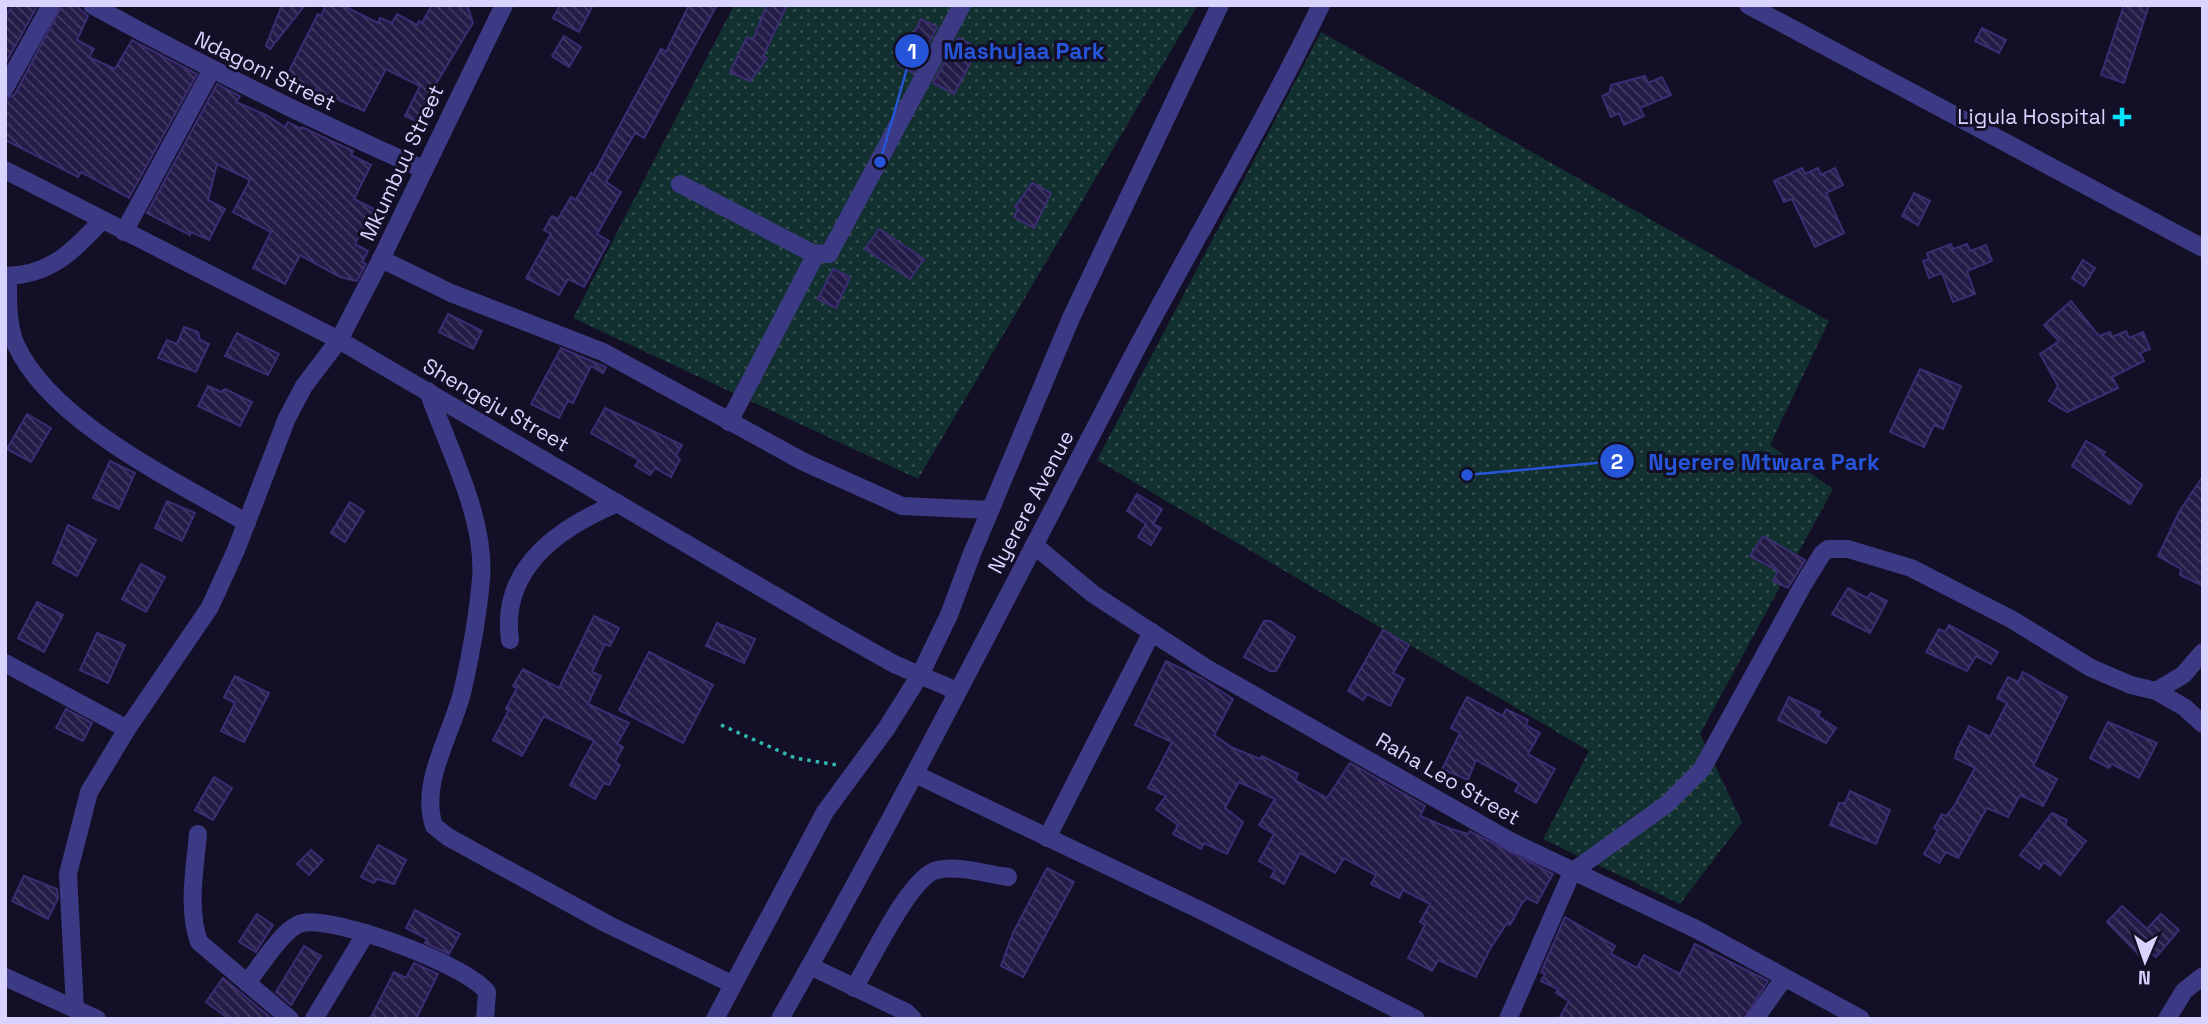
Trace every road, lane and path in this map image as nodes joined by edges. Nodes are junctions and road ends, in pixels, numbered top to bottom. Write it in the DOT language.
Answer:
graph roads {
  1 [pos="51,5"];
  2 [pos="92,5"];
  3 [pos="940,5"];
  4 [pos="1220,5"];
  5 [pos="1321,5"];
  6 [pos="1748,5"];
  7 [pos="501,6"];
  8 [pos="959,10"];
  9 [pos="211,72"];
  10 [pos="5,88"];
  11 [pos="423,169"];
  12 [pos="5,170"];
  13 [pos="680,184"];
  14 [pos="102,220"];
  15 [pos="124,232"];
  16 [pos="2203,248"];
  17 [pos="816,254"];
  18 [pos="382,259"];
  19 [pos="6,276"];
  20 [pos="339,340"];
  21 [pos="428,391"];
  22 [pos="729,422"];
  23 [pos="618,503"];
  24 [pos="990,510"];
  25 [pos="247,523"];
  26 [pos="1034,545"];
  27 [pos="1152,632"];
  28 [pos="510,640"];
  29 [pos="2203,652"];
  30 [pos="5,663"];
  31 [pos="920,675"];
  32 [pos="957,691"];
  33 [pos="2157,691"];
  34 [pos="721,724"];
  35 [pos="2203,724"];
  36 [pos="127,729"];
  37 [pos="863,760"];
  38 [pos="915,775"];
  39 [pos="198,834"];
  40 [pos="1047,838"];
  41 [pos="1572,872"];
  42 [pos="1008,877"];
  43 [pos="366,933"];
  44 [pos="810,966"];
  45 [pos="2203,976"];
  46 [pos="5,977"];
  47 [pos="1784,978"];
  48 [pos="247,983"];
  49 [pos="732,984"];
  50 [pos="854,988"];
  51 [pos="75,1009"];
  52 [pos="97,1019"];
  53 [pos="290,1019"];
  54 [pos="314,1019"];
  55 [pos="485,1019"];
  56 [pos="715,1019"];
  57 [pos="780,1019"];
  58 [pos="914,1019"];
  59 [pos="1416,1019"];
  60 [pos="1508,1019"];
  61 [pos="1755,1019"];
  62 [pos="1861,1019"];
  63 [pos="2167,1019"];
  1 -- 10 [label="street"];
  2 -- 9 [label="street, Ndagoni Street"];
  3 -- 8 [label="street"];
  4 -- 24 [label="street"];
  5 -- 26 [label="street, Nyerere Avenue"];
  6 -- 16 [label="street"];
  7 -- 11 [label="street, Mkumbuu Street"];
  8 -- 17 [label="street"];
  9 -- 11 [label="street, Ndagoni Street"];
  9 -- 15 [label="street"];
  11 -- 18 [label="street, Mkumbuu Street"];
  12 -- 14 [label="street, Shengeju Street"];
  13 -- 17 [label="street"];
  14 -- 15 [label="street, Shengeju Street"];
  14 -- 19 [label="street"];
  15 -- 20 [label="street, Shengeju Street"];
  17 -- 22 [label="street"];
  18 -- 20 [label="street, Mkumbuu Street"];
  18 -- 22 [label="street"];
  19 -- 25 [label="street"];
  20 -- 21 [label="street, Shengeju Street"];
  20 -- 25 [label="street, Mkumbuu Street"];
  21 -- 23 [label="street, Shengeju Street"];
  21 -- 49 [label="street"];
  22 -- 24 [label="street"];
  23 -- 28 [label="street"];
  23 -- 31 [label="street, Shengeju Street"];
  24 -- 31 [label="street"];
  25 -- 36 [label="street, Mkumbuu Street"];
  26 -- 27 [label="street, Raha Leo Street"];
  26 -- 32 [label="street, Nyerere Avenue"];
  27 -- 40 [label="street"];
  27 -- 41 [label="street, Raha Leo Street"];
  29 -- 33 [label="street"];
  30 -- 36 [label="street"];
  31 -- 32 [label="street, Shengeju Street"];
  31 -- 37 [label="street"];
  32 -- 38 [label="street, Nyerere Avenue"];
  33 -- 35 [label="street"];
  33 -- 41 [label="street"];
  34 -- 37 [label="path"];
  36 -- 51 [label="street, Mkumbuu Street"];
  37 -- 49 [label="street"];
  38 -- 40 [label="street"];
  38 -- 44 [label="street, Nyerere Avenue"];
  39 -- 48 [label="street"];
  40 -- 59 [label="street"];
  41 -- 47 [label="street, Raha Leo Street"];
  41 -- 60 [label="street"];
  42 -- 50 [label="street"];
  43 -- 48 [label="street"];
  43 -- 54 [label="street"];
  43 -- 55 [label="street"];
  44 -- 50 [label="street"];
  44 -- 57 [label="street, Nyerere Avenue"];
  45 -- 63 [label="street"];
  46 -- 51 [label="street"];
  47 -- 61 [label="street"];
  47 -- 62 [label="street, Raha Leo Street"];
  48 -- 53 [label="street"];
  49 -- 56 [label="street"];
  50 -- 58 [label="street"];
  51 -- 52 [label="street"];
}
